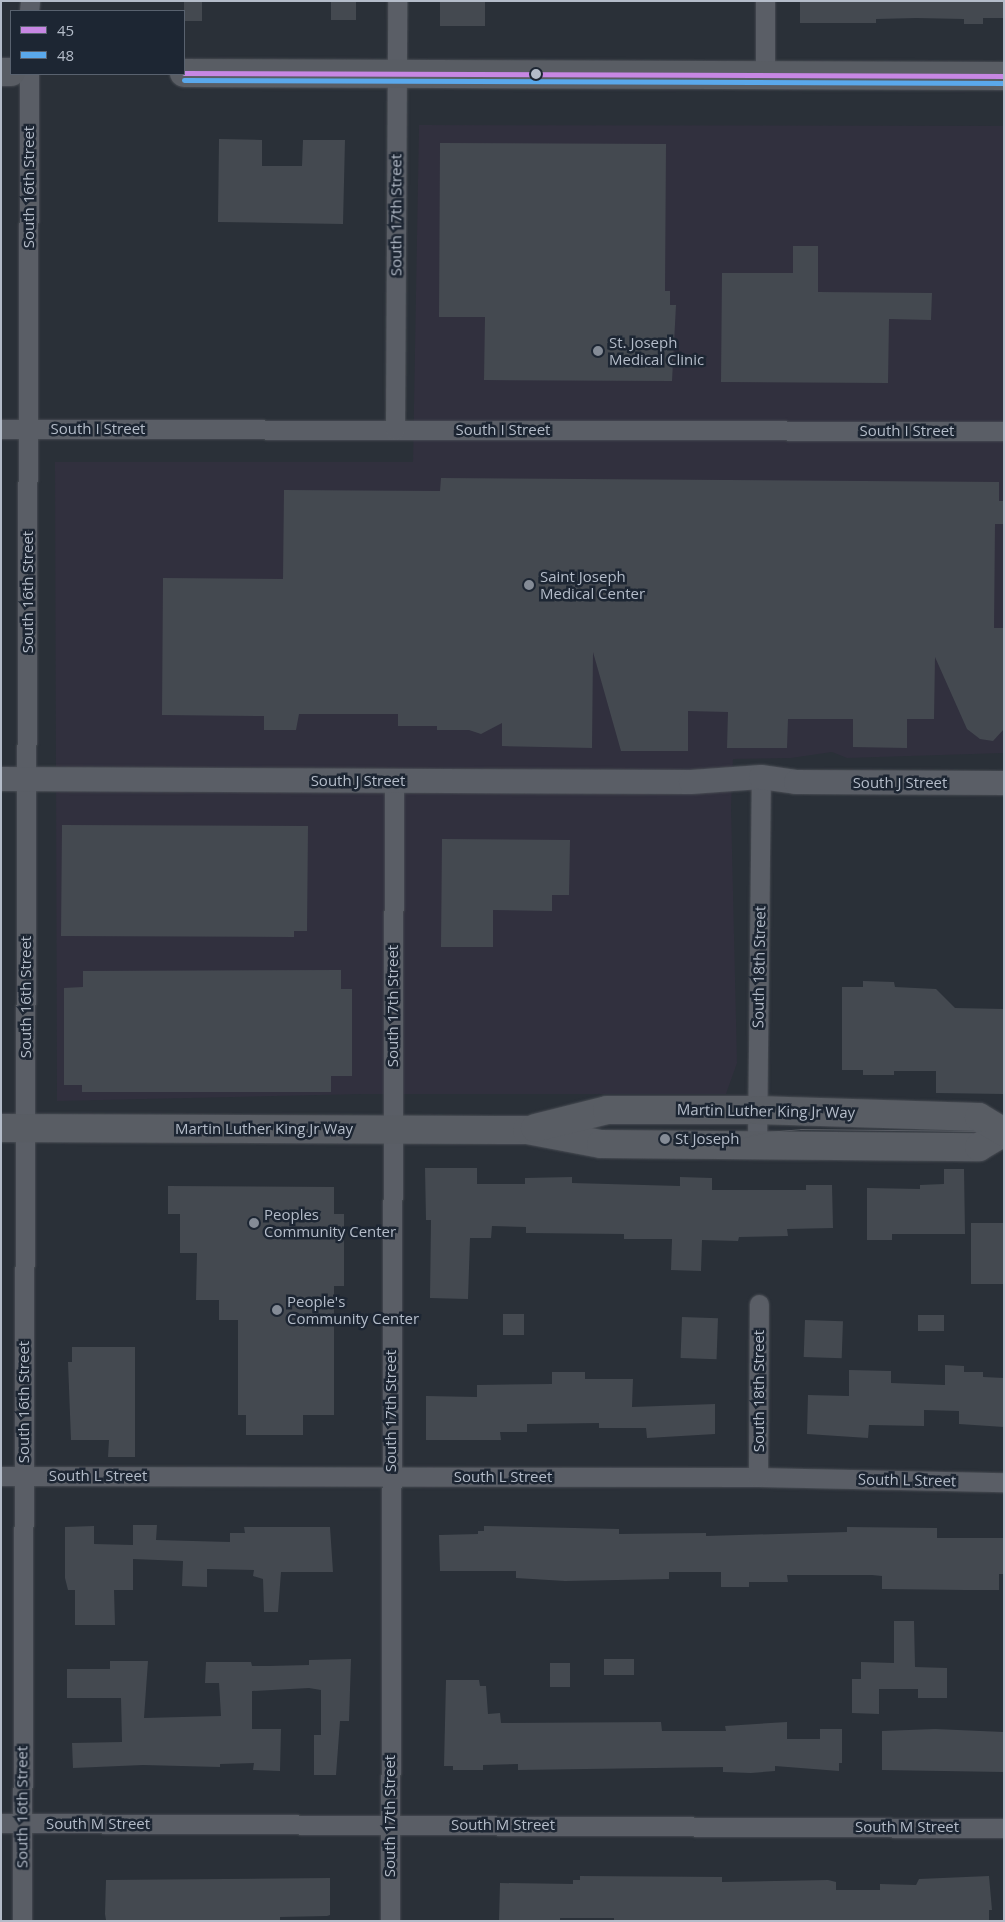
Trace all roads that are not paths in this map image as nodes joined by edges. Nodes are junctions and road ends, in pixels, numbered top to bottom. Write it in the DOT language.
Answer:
graph roads {
  1 [pos="397,1"];
  2 [pos="765,1"];
  3 [pos="185,73"];
  4 [pos="397,74"];
  5 [pos="29,75"];
  6 [pos="764,75"];
  7 [pos="1004,76"];
  8 [pos="1,428"];
  9 [pos="28,429"];
  10 [pos="395,430"];
  11 [pos="1004,431"];
  12 [pos="1,779"];
  13 [pos="27,779"];
  14 [pos="394,781"];
  15 [pos="715,782"];
  16 [pos="796,782"];
  17 [pos="1004,783"];
  18 [pos="761,788"];
  19 [pos="757,1110"];
  20 [pos="13,1128"];
  21 [pos="392,1129"];
  22 [pos="527,1130"];
  23 [pos="1004,1132"];
  24 [pos="757,1145"];
  25 [pos="759,1304"];
  26 [pos="1,1476"];
  27 [pos="24,1476"];
  28 [pos="758,1477"];
  29 [pos="391,1478"];
  30 [pos="1004,1482"];
  31 [pos="1,1824"];
  32 [pos="22,1824"];
  33 [pos="390,1825"];
  34 [pos="1004,1828"];
  35 [pos="22,1921"];
  36 [pos="390,1921"];
  1 -- 4 [label="street, South 17th Street"];
  2 -- 6 [label="street"];
  3 -- 4 [label="main road"];
  4 -- 6 [label="main road"];
  4 -- 10 [label="street, South 17th Street"];
  5 -- 9 [label="street, South 16th Street"];
  6 -- 7 [label="main road"];
  8 -- 9 [label="street, South I Street"];
  9 -- 10 [label="street, South I Street"];
  9 -- 13 [label="street, South 16th Street"];
  10 -- 11 [label="street, South I Street"];
  12 -- 13 [label="street, South J Street"];
  13 -- 14 [label="street, South J Street"];
  13 -- 20 [label="street, South 16th Street"];
  14 -- 15 [label="street, South J Street"];
  14 -- 21 [label="street, South 17th Street"];
  15 -- 16 [label="street"];
  15 -- 18 [label="street"];
  16 -- 17 [label="street, South J Street"];
  16 -- 18 [label="street"];
  18 -- 19 [label="street, South 18th Street"];
  19 -- 22 [label="main road, Martin Luther King Jr Way"];
  19 -- 23 [label="main road, Martin Luther King Jr Way"];
  19 -- 24 [label="street, South 18th Street"];
  20 -- 21 [label="main road, Martin Luther King Jr Way"];
  20 -- 27 [label="street, South 16th Street"];
  21 -- 22 [label="main road, Martin Luther King Jr Way"];
  21 -- 29 [label="street, South 17th Street"];
  22 -- 24 [label="main road, Martin Luther King Jr Way"];
  23 -- 24 [label="main road, Martin Luther King Jr Way"];
  25 -- 28 [label="street, South 18th Street"];
  26 -- 27 [label="street, South L Street"];
  27 -- 29 [label="street, South L Street"];
  27 -- 32 [label="street, South 16th Street"];
  28 -- 29 [label="street, South L Street"];
  28 -- 30 [label="street, South L Street"];
  29 -- 33 [label="street, South 17th Street"];
  31 -- 32 [label="street, South M Street"];
  32 -- 33 [label="street, South M Street"];
  32 -- 35 [label="street, South 16th Street"];
  33 -- 34 [label="street, South M Street"];
  33 -- 36 [label="street, South 17th Street"];
}
